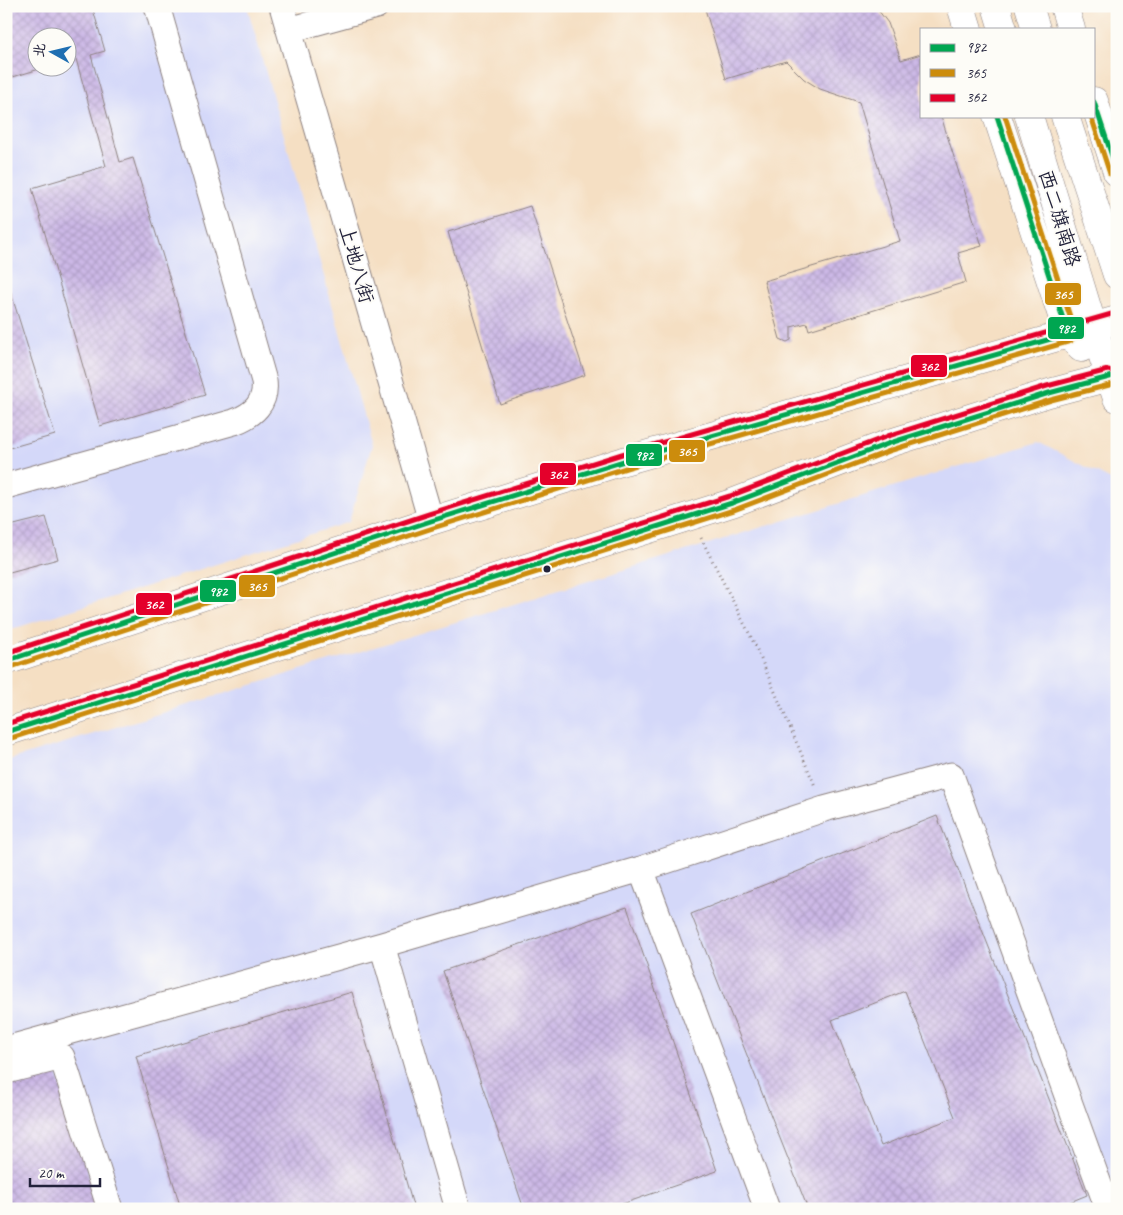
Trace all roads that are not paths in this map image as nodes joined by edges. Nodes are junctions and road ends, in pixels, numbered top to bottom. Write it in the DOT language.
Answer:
graph roads {
  1 [pos="157,6"];
  2 [pos="282,6"];
  3 [pos="376,6"];
  4 [pos="961,6"];
  5 [pos="996,6"];
  6 [pos="1029,6"];
  7 [pos="1064,6"];
  8 [pos="968,28"];
  9 [pos="1003,28"];
  10 [pos="1036,28"];
  11 [pos="1071,28"];
  12 [pos="289,30"];
  13 [pos="1096,107"];
  14 [pos="998,118"];
  15 [pos="1030,118"];
  16 [pos="1066,118"];
  17 [pos="1117,172"];
  18 [pos="1117,275"];
  19 [pos="1093,327"];
  20 [pos="1114,383"];
  21 [pos="6,486"];
  22 [pos="430,521"];
  23 [pos="6,662"];
  24 [pos="6,732"];
  25 [pos="641,869"];
  26 [pos="382,945"];
  27 [pos="6,1049"];
  28 [pos="6,1072"];
  29 [pos="110,1209"];
  30 [pos="458,1209"];
  31 [pos="767,1209"];
  32 [pos="1108,1209"];
  1 -- 21 [label="street"];
  2 -- 12 [label="street, 上地八街"];
  3 -- 12 [label="street"];
  4 -- 8 [label="main road"];
  5 -- 9 [label="main road"];
  6 -- 10 [label="main road"];
  7 -- 11 [label="main road"];
  12 -- 22 [label="street, 上地八街"];
  13 -- 17 [label="main road"];
  14 -- 19 [label="main road"];
  15 -- 19 [label="main road, 西二旗南路"];
  16 -- 18 [label="main road, 西二旗南路"];
  19 -- 20 [label="main road"];
  19 -- 22 [label="main road"];
  20 -- 24 [label="main road"];
  22 -- 23 [label="main road"];
  25 -- 26 [label="street"];
  25 -- 31 [label="street"];
  25 -- 32 [label="street"];
  26 -- 27 [label="street"];
  26 -- 30 [label="street"];
  28 -- 29 [label="street"];
}
